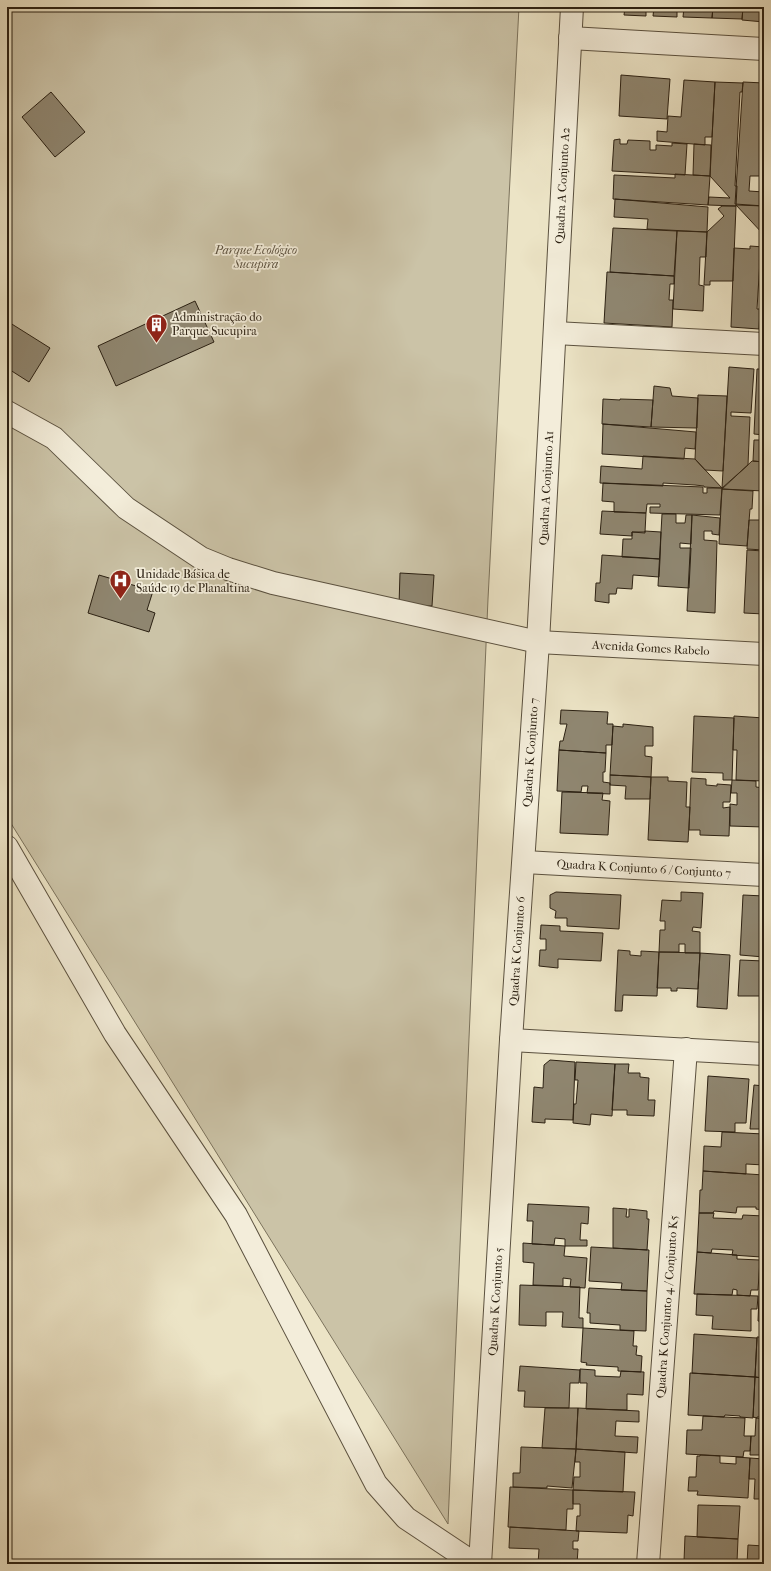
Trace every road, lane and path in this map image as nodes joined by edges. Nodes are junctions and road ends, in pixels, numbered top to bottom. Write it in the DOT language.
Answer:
graph roads {
  1 [pos="572,7"];
  2 [pos="570,38"];
  3 [pos="764,49"];
  4 [pos="555,333"];
  5 [pos="764,344"];
  6 [pos="7,412"];
  7 [pos="538,642"];
  8 [pos="764,654"];
  9 [pos="7,847"];
  10 [pos="524,862"];
  11 [pos="764,876"];
  12 [pos="511,1040"];
  13 [pos="686,1049"];
  14 [pos="764,1054"];
  15 [pos="475,1564"];
  16 [pos="480,1564"];
  17 [pos="648,1564"];
  1 -- 2 [label="street, Quadra A Conjunto A2"];
  2 -- 3 [label="street"];
  2 -- 4 [label="street, Quadra A Conjunto A2"];
  4 -- 5 [label="street"];
  4 -- 7 [label="street, Quadra A Conjunto A1"];
  6 -- 7 [label="street, Avenida Gomes Rabelo"];
  7 -- 8 [label="street, Avenida Gomes Rabelo"];
  7 -- 10 [label="street, Quadra K Conjunto 7"];
  9 -- 15 [label="street"];
  10 -- 11 [label="street, Quadra K Conjunto 6 / Conjunto 7"];
  10 -- 12 [label="street, Quadra K Conjunto 6"];
  12 -- 13 [label="street"];
  12 -- 16 [label="street, Quadra K Conjunto 5"];
  13 -- 14 [label="street"];
  13 -- 17 [label="street, Quadra K Conjunto 4 / Conjunto K5"];
}
